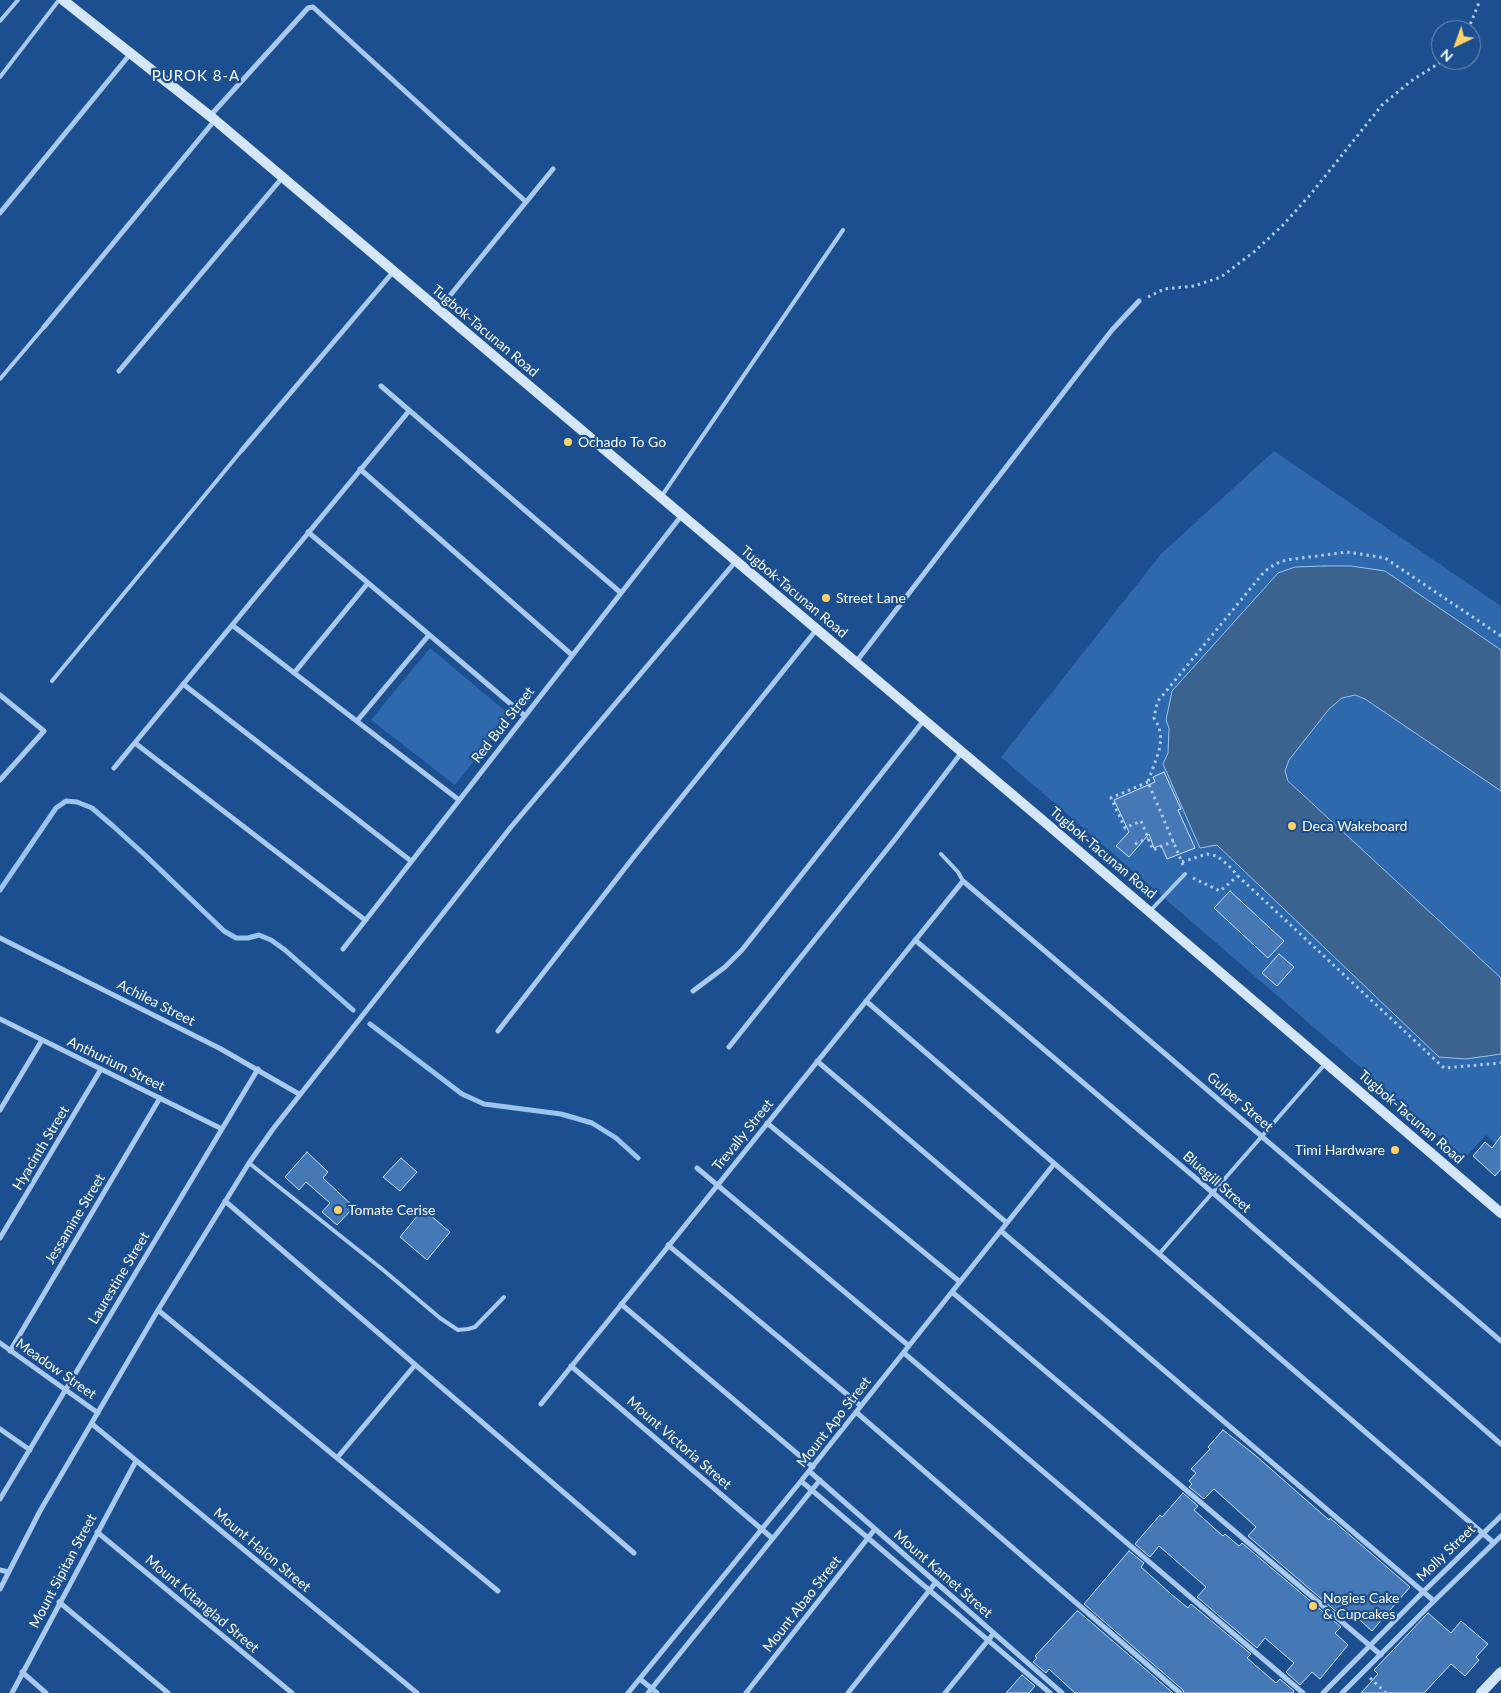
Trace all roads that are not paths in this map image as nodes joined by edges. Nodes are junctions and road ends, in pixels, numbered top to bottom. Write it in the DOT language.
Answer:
graph roads {
  1 [pos="18,0"];
  2 [pos="59,0"];
  3 [pos="63,0"];
  4 [pos="0,21"];
  5 [pos="131,53"];
  6 [pos="0,77"];
  7 [pos="212,118"];
  8 [pos="554,169"];
  9 [pos="282,178"];
  10 [pos="525,202"];
  11 [pos="0,213"];
  12 [pos="844,230"];
  13 [pos="393,272"];
  14 [pos="1139,301"];
  15 [pos="439,310"];
  16 [pos="44,326"];
  17 [pos="119,371"];
  18 [pos="0,379"];
  19 [pos="381,386"];
  20 [pos="409,411"];
  21 [pos="242,450"];
  22 [pos="360,469"];
  23 [pos="661,497"];
  24 [pos="682,515"];
  25 [pos="308,532"];
  26 [pos="736,561"];
  27 [pos="368,583"];
  28 [pos="621,593"];
  29 [pos="232,625"];
  30 [pos="817,629"];
  31 [pos="429,635"];
  32 [pos="572,655"];
  33 [pos="856,662"];
  34 [pos="294,673"];
  35 [pos="52,681"];
  36 [pos="183,684"];
  37 [pos="0,695"];
  38 [pos="525,716"];
  39 [pos="924,719"];
  40 [pos="357,721"];
  41 [pos="135,743"];
  42 [pos="962,752"];
  43 [pos="114,768"];
  44 [pos="0,780"];
  45 [pos="459,800"];
  46 [pos="941,854"];
  47 [pos="411,861"];
  48 [pos="1185,874"];
  49 [pos="963,881"];
  50 [pos="1150,911"];
  51 [pos="364,920"];
  52 [pos="0,938"];
  53 [pos="915,940"];
  54 [pos="343,948"];
  55 [pos="693,991"];
  56 [pos="866,1001"];
  57 [pos="0,1019"];
  58 [pos="498,1031"];
  59 [pos="42,1040"];
  60 [pos="729,1046"];
  61 [pos="817,1061"];
  62 [pos="1326,1062"];
  63 [pos="101,1069"];
  64 [pos="258,1069"];
  65 [pos="299,1094"];
  66 [pos="160,1098"];
  67 [pos="0,1110"];
  68 [pos="768,1123"];
  69 [pos="222,1129"];
  70 [pos="1261,1136"];
  71 [pos="249,1163"];
  72 [pos="1054,1164"];
  73 [pos="698,1168"];
  74 [pos="717,1185"];
  75 [pos="1212,1192"];
  76 [pos="225,1201"];
  77 [pos="1501,1212"];
  78 [pos="1007,1223"];
  79 [pos="1001,1231"];
  80 [pos="0,1238"];
  81 [pos="668,1245"];
  82 [pos="1159,1254"];
  83 [pos="960,1282"];
  84 [pos="952,1292"];
  85 [pos="504,1298"];
  86 [pos="621,1304"];
  87 [pos="158,1310"];
  88 [pos="1501,1341"];
  89 [pos="0,1343"];
  90 [pos="909,1346"];
  91 [pos="10,1351"];
  92 [pos="904,1353"];
  93 [pos="415,1365"];
  94 [pos="571,1366"];
  95 [pos="66,1390"];
  96 [pos="540,1404"];
  97 [pos="861,1406"];
  98 [pos="856,1412"];
  99 [pos="98,1413"];
  100 [pos="92,1424"];
  101 [pos="0,1429"];
  102 [pos="1501,1444"];
  103 [pos="30,1450"];
  104 [pos="337,1458"];
  105 [pos="136,1461"];
  106 [pos="811,1469"];
  107 [pos="820,1480"];
  108 [pos="802,1481"];
  109 [pos="812,1490"];
  110 [pos="0,1499"];
  111 [pos="1501,1516"];
  112 [pos="762,1529"];
  113 [pos="875,1529"];
  114 [pos="97,1532"];
  115 [pos="1483,1532"];
  116 [pos="1501,1536"];
  117 [pos="772,1538"];
  118 [pos="868,1538"];
  119 [pos="1494,1543"];
  120 [pos="634,1553"];
  121 [pos="0,1570"];
  122 [pos="8,1572"];
  123 [pos="936,1582"];
  124 [pos="0,1589"];
  125 [pos="498,1591"];
  126 [pos="930,1591"];
  127 [pos="1424,1591"];
  128 [pos="1434,1601"];
  129 [pos="59,1602"];
  130 [pos="994,1633"];
  131 [pos="989,1641"];
  132 [pos="1369,1647"];
  133 [pos="1381,1655"];
  134 [pos="22,1672"];
  135 [pos="1501,1672"];
  136 [pos="640,1679"];
  137 [pos="1052,1684"];
  138 [pos="649,1691"];
  139 [pos="12,1693"];
  140 [pos="46,1693"];
  141 [pos="168,1693"];
  142 [pos="292,1693"];
  143 [pos="417,1693"];
  144 [pos="628,1693"];
  145 [pos="657,1693"];
  146 [pos="746,1693"];
  147 [pos="848,1693"];
  148 [pos="945,1693"];
  149 [pos="1052,1693"];
  150 [pos="1062,1693"];
  151 [pos="1180,1693"];
  152 [pos="1303,1693"];
  153 [pos="1323,1693"];
  154 [pos="1342,1693"];
  155 [pos="1480,1693"];
  1 -- 4 [label="lane"];
  2 -- 6 [label="lane"];
  3 -- 5 [label="street, Tugbok-Tacunan Road"];
  5 -- 7 [label="street, Tugbok-Tacunan Road"];
  5 -- 11 [label="street"];
  7 -- 9 [label="street, Tugbok-Tacunan Road"];
  7 -- 10 [label="street"];
  7 -- 16 [label="street"];
  8 -- 10 [label="street"];
  9 -- 13 [label="street, Tugbok-Tacunan Road"];
  9 -- 17 [label="street"];
  10 -- 15 [label="street"];
  12 -- 23 [label="lane"];
  13 -- 15 [label="street, Tugbok-Tacunan Road"];
  13 -- 21 [label="street"];
  14 -- 33 [label="street"];
  15 -- 23 [label="street, Tugbok-Tacunan Road"];
  16 -- 18 [label="lane"];
  19 -- 20 [label="street"];
  20 -- 22 [label="street"];
  20 -- 28 [label="street"];
  21 -- 35 [label="lane"];
  22 -- 25 [label="street"];
  22 -- 32 [label="street"];
  23 -- 24 [label="street, Tugbok-Tacunan Road"];
  24 -- 26 [label="street, Tugbok-Tacunan Road"];
  24 -- 28 [label="street, Red Bud Street"];
  25 -- 27 [label="street"];
  25 -- 29 [label="street"];
  26 -- 30 [label="street, Tugbok-Tacunan Road"];
  26 -- 65 [label="street"];
  27 -- 31 [label="street"];
  27 -- 34 [label="street"];
  28 -- 32 [label="street, Red Bud Street"];
  29 -- 34 [label="street"];
  29 -- 36 [label="street"];
  30 -- 33 [label="street, Tugbok-Tacunan Road"];
  30 -- 58 [label="street"];
  31 -- 38 [label="street"];
  31 -- 40 [label="street"];
  32 -- 38 [label="street, Red Bud Street"];
  33 -- 39 [label="street, Tugbok-Tacunan Road"];
  34 -- 40 [label="street"];
  36 -- 41 [label="street"];
  36 -- 47 [label="street"];
  37 -- 44 [label="street"];
  38 -- 45 [label="street, Red Bud Street"];
  39 -- 42 [label="street, Tugbok-Tacunan Road"];
  39 -- 55 [label="street"];
  40 -- 45 [label="street"];
  41 -- 43 [label="street"];
  41 -- 51 [label="street"];
  42 -- 50 [label="street, Tugbok-Tacunan Road"];
  42 -- 60 [label="street"];
  45 -- 47 [label="street, Red Bud Street"];
  46 -- 49 [label="lane"];
  47 -- 51 [label="street, Red Bud Street"];
  48 -- 50 [label="lane"];
  49 -- 53 [label="street, Trevally Street"];
  49 -- 70 [label="street, Gulper Street"];
  50 -- 62 [label="street, Tugbok-Tacunan Road"];
  51 -- 54 [label="street, Red Bud Street"];
  52 -- 64 [label="street, Achilea Street"];
  53 -- 56 [label="street, Trevally Street"];
  53 -- 75 [label="street, Bluegill Street"];
  56 -- 61 [label="street, Trevally Street"];
  56 -- 72 [label="street"];
  57 -- 59 [label="street, Anthurium Street"];
  59 -- 63 [label="street, Anthurium Street"];
  59 -- 67 [label="street"];
  61 -- 68 [label="street, Trevally Street"];
  61 -- 78 [label="street"];
  62 -- 70 [label="lane"];
  62 -- 77 [label="street, Tugbok-Tacunan Road"];
  63 -- 66 [label="street, Anthurium Street"];
  63 -- 80 [label="street, Hyacinth Street"];
  64 -- 65 [label="street, Achilea Street"];
  64 -- 69 [label="street, Laurestine Street"];
  65 -- 71 [label="street"];
  66 -- 69 [label="street, Anthurium Street"];
  66 -- 91 [label="street, Jessamine Street"];
  68 -- 74 [label="street, Trevally Street"];
  68 -- 83 [label="street"];
  69 -- 95 [label="street, Laurestine Street"];
  70 -- 75 [label="lane"];
  70 -- 88 [label="street, Gulper Street"];
  71 -- 76 [label="street"];
  71 -- 85 [label="lane"];
  72 -- 78 [label="street, Mount Apo Street"];
  72 -- 82 [label="street"];
  73 -- 74 [label="street"];
  74 -- 81 [label="street, Trevally Street"];
  74 -- 90 [label="street"];
  75 -- 82 [label="lane"];
  75 -- 102 [label="street, Bluegill Street"];
  76 -- 87 [label="street"];
  76 -- 93 [label="street"];
  78 -- 79 [label="street, Mount Apo Street"];
  79 -- 83 [label="street, Mount Apo Street"];
  79 -- 127 [label="street"];
  81 -- 86 [label="street, Trevally Street"];
  81 -- 97 [label="street"];
  82 -- 115 [label="street"];
  83 -- 84 [label="street, Mount Apo Street"];
  84 -- 90 [label="street, Mount Apo Street"];
  84 -- 132 [label="street"];
  86 -- 94 [label="street, Trevally Street"];
  86 -- 106 [label="street, Mount Kamet Street"];
  87 -- 99 [label="street"];
  87 -- 104 [label="street"];
  89 -- 91 [label="street, Meadow Street"];
  90 -- 92 [label="street, Mount Apo Street"];
  91 -- 95 [label="street, Meadow Street"];
  92 -- 97 [label="street, Mount Apo Street"];
  92 -- 152 [label="street"];
  93 -- 104 [label="street"];
  93 -- 120 [label="street"];
  94 -- 96 [label="street, Trevally Street"];
  94 -- 112 [label="street, Mount Victoria Street"];
  95 -- 99 [label="street, Meadow Street"];
  95 -- 103 [label="street, Laurestine Street"];
  97 -- 98 [label="street, Mount Apo Street"];
  98 -- 106 [label="street, Mount Apo Street"];
  98 -- 151 [label="street"];
  99 -- 100 [label="street"];
  100 -- 105 [label="street, Mount Halon Street"];
  100 -- 122 [label="street"];
  101 -- 103 [label="street"];
  103 -- 110 [label="street, Laurestine Street"];
  104 -- 125 [label="street"];
  105 -- 114 [label="street, Mount Sipitan Street"];
  105 -- 143 [label="street, Mount Halon Street"];
  106 -- 107 [label="street, Mount Kamet Street"];
  106 -- 108 [label="street, Mount Apo Street"];
  107 -- 109 [label="street, Mount Apo Street"];
  107 -- 113 [label="street, Mount Kamet Street"];
  108 -- 109 [label="street, Mount Kamet Street"];
  108 -- 112 [label="street, Mount Apo Street"];
  109 -- 117 [label="street, Mount Apo Street"];
  109 -- 118 [label="street, Mount Kamet Street"];
  111 -- 115 [label="street, Molly Street"];
  112 -- 117 [label="street, Mount Victoria Street"];
  112 -- 136 [label="street, Mount Apo Street"];
  113 -- 118 [label="street, Mount Abao Street"];
  113 -- 123 [label="street, Mount Kamet Street"];
  114 -- 129 [label="street, Mount Sipitan Street"];
  114 -- 142 [label="street, Mount Kitanglad Street"];
  115 -- 119 [label="street"];
  115 -- 127 [label="street, Molly Street"];
  116 -- 119 [label="street, Molly Street"];
  117 -- 138 [label="street, Mount Apo Street"];
  118 -- 126 [label="street, Mount Kamet Street"];
  118 -- 146 [label="street, Mount Abao Street"];
  119 -- 128 [label="street, Molly Street"];
  121 -- 122 [label="street"];
  122 -- 124 [label="street"];
  123 -- 126 [label="street"];
  123 -- 130 [label="street, Mount Kamet Street"];
  126 -- 131 [label="street, Mount Kamet Street"];
  126 -- 147 [label="street"];
  127 -- 128 [label="street"];
  127 -- 132 [label="street, Molly Street"];
  128 -- 133 [label="street, Molly Street"];
  129 -- 134 [label="street, Mount Sipitan Street"];
  129 -- 141 [label="street"];
  130 -- 131 [label="street"];
  130 -- 137 [label="street, Mount Kamet Street"];
  131 -- 148 [label="street"];
  131 -- 149 [label="street, Mount Kamet Street"];
  132 -- 133 [label="street"];
  132 -- 153 [label="street, Molly Street"];
  133 -- 154 [label="street, Molly Street"];
  134 -- 139 [label="street, Mount Sipitan Street"];
  134 -- 140 [label="street"];
  135 -- 155 [label="street"];
  136 -- 138 [label="street"];
  136 -- 144 [label="street, Mount Apo Street"];
  137 -- 149 [label="street"];
  137 -- 150 [label="street, Mount Kamet Street"];
  138 -- 145 [label="street"];
}
